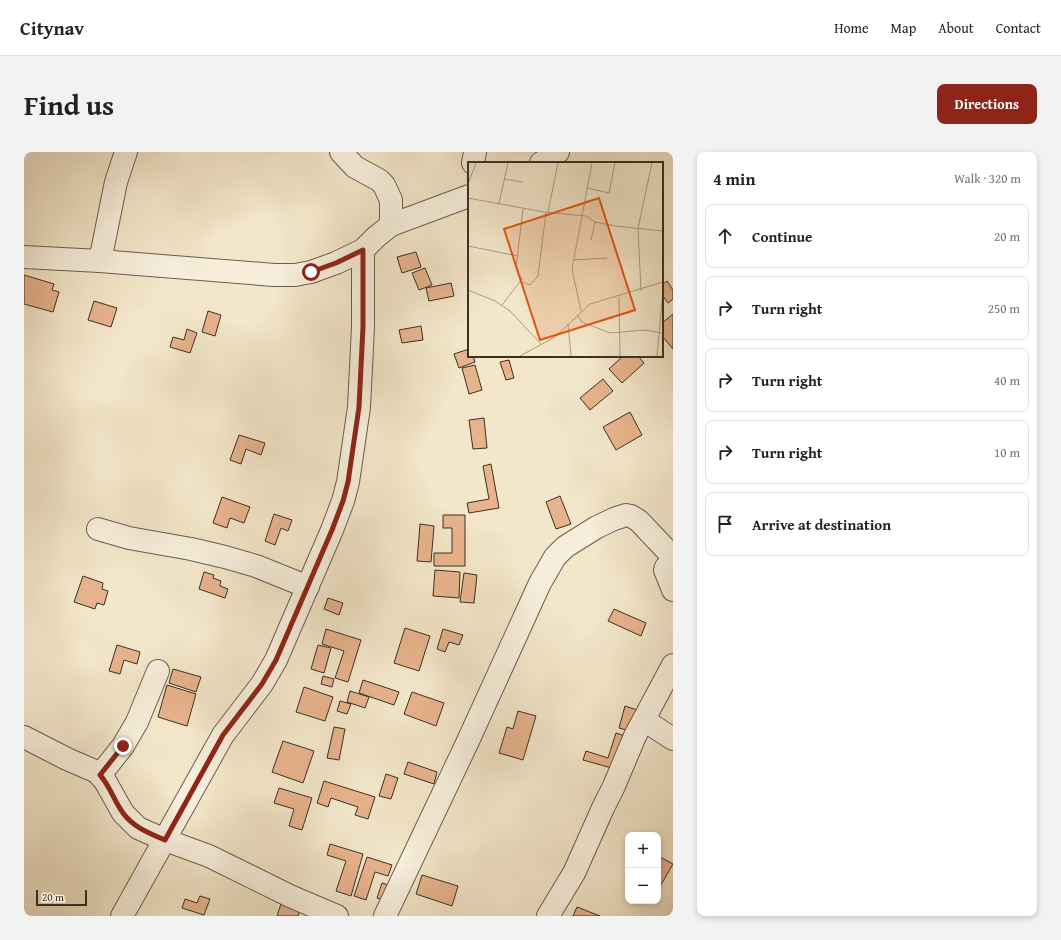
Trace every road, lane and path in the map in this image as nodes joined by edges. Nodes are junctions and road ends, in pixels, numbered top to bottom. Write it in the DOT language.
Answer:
graph roads {
  1 [pos="126,152"];
  2 [pos="341,152"];
  3 [pos="475,152"];
  4 [pos="558,152"];
  5 [pos="473,162"];
  6 [pos="543,162"];
  7 [pos="468,195"];
  8 [pos="391,225"];
  9 [pos="363,250"];
  10 [pos="24,257"];
  11 [pos="100,261"];
  12 [pos="98,529"];
  13 [pos="673,557"];
  14 [pos="673,563"];
  15 [pos="308,587"];
  16 [pos="673,590"];
  17 [pos="673,665"];
  18 [pos="158,670"];
  19 [pos="644,720"];
  20 [pos="24,736"];
  21 [pos="673,738"];
  22 [pos="100,775"];
  23 [pos="165,840"];
  24 [pos="122,916"];
  25 [pos="337,916"];
  26 [pos="385,916"];
  27 [pos="548,916"];
  1 -- 11 [label="street"];
  2 -- 8 [label="street"];
  3 -- 5 [label="street"];
  4 -- 6 [label="street"];
  7 -- 8 [label="street"];
  8 -- 9 [label="street"];
  9 -- 11 [label="street"];
  9 -- 15 [label="street"];
  10 -- 11 [label="street"];
  12 -- 15 [label="street"];
  13 -- 26 [label="street"];
  14 -- 16 [label="street"];
  15 -- 23 [label="street"];
  17 -- 19 [label="street"];
  18 -- 22 [label="street"];
  19 -- 21 [label="street"];
  19 -- 27 [label="street"];
  20 -- 22 [label="street"];
  22 -- 23 [label="street"];
  23 -- 24 [label="street"];
  23 -- 25 [label="street"];
}
